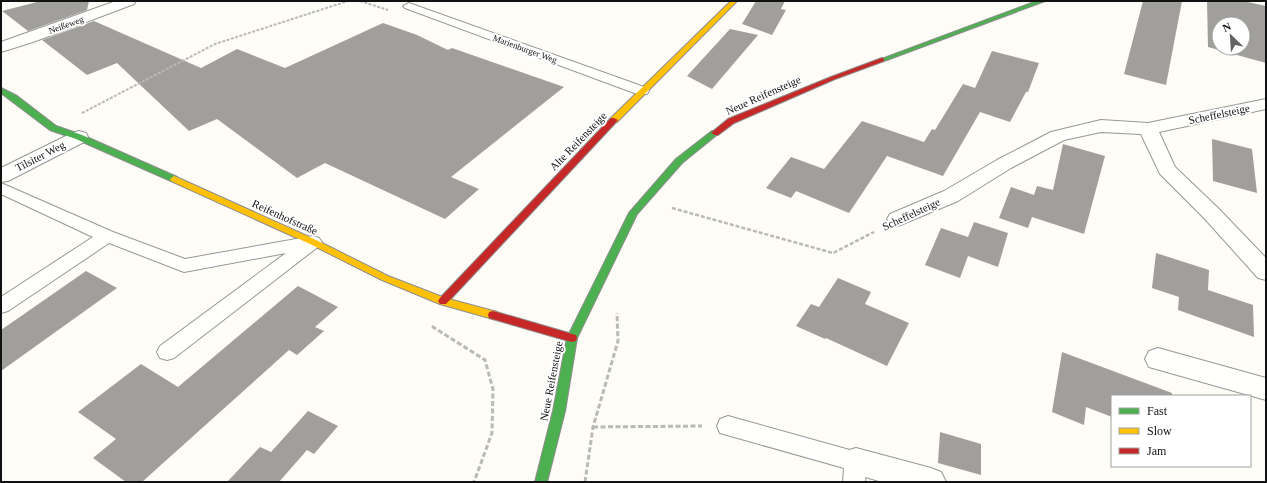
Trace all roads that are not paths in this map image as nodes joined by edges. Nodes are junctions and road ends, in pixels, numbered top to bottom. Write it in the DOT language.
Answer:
graph roads {
  1 [pos="130,1"];
  2 [pos="734,1"];
  3 [pos="1042,1"];
  4 [pos="409,6"];
  5 [pos="1,47"];
  6 [pos="1,90"];
  7 [pos="642,91"];
  8 [pos="1266,104"];
  9 [pos="1148,129"];
  10 [pos="79,137"];
  11 [pos="1,176"];
  12 [pos="1,188"];
  13 [pos="898,219"];
  14 [pos="107,236"];
  15 [pos="313,242"];
  16 [pos="1266,272"];
  17 [pos="443,300"];
  18 [pos="1,306"];
  19 [pos="572,338"];
  20 [pos="166,352"];
  21 [pos="1158,359"];
  22 [pos="1266,389"];
  23 [pos="728,426"];
  24 [pos="855,471"];
  25 [pos="541,482"];
  26 [pos="931,482"];
  1 -- 5 [label="street, Neißeweg"];
  2 -- 7 [label="street, Alte Reifensteige"];
  3 -- 19 [label="street, Neue Reifensteige"];
  4 -- 7 [label="lane, Marienburger Weg"];
  6 -- 10 [label="street, Reifenhofstraße"];
  7 -- 17 [label="street, Alte Reifensteige"];
  8 -- 9 [label="street, Scheffelsteige"];
  9 -- 13 [label="street, Scheffelsteige"];
  9 -- 16 [label="street"];
  10 -- 11 [label="street, Tilsiter Weg"];
  10 -- 15 [label="street, Reifenhofstraße"];
  12 -- 14 [label="lane"];
  14 -- 15 [label="lane"];
  14 -- 18 [label="lane"];
  15 -- 17 [label="street, Reifenhofstraße"];
  15 -- 20 [label="lane"];
  17 -- 19 [label="street, Reifenhofstraße"];
  19 -- 25 [label="street, Neue Reifensteige"];
  21 -- 22 [label="street"];
  23 -- 24 [label="lane"];
  24 -- 26 [label="street"];
}
